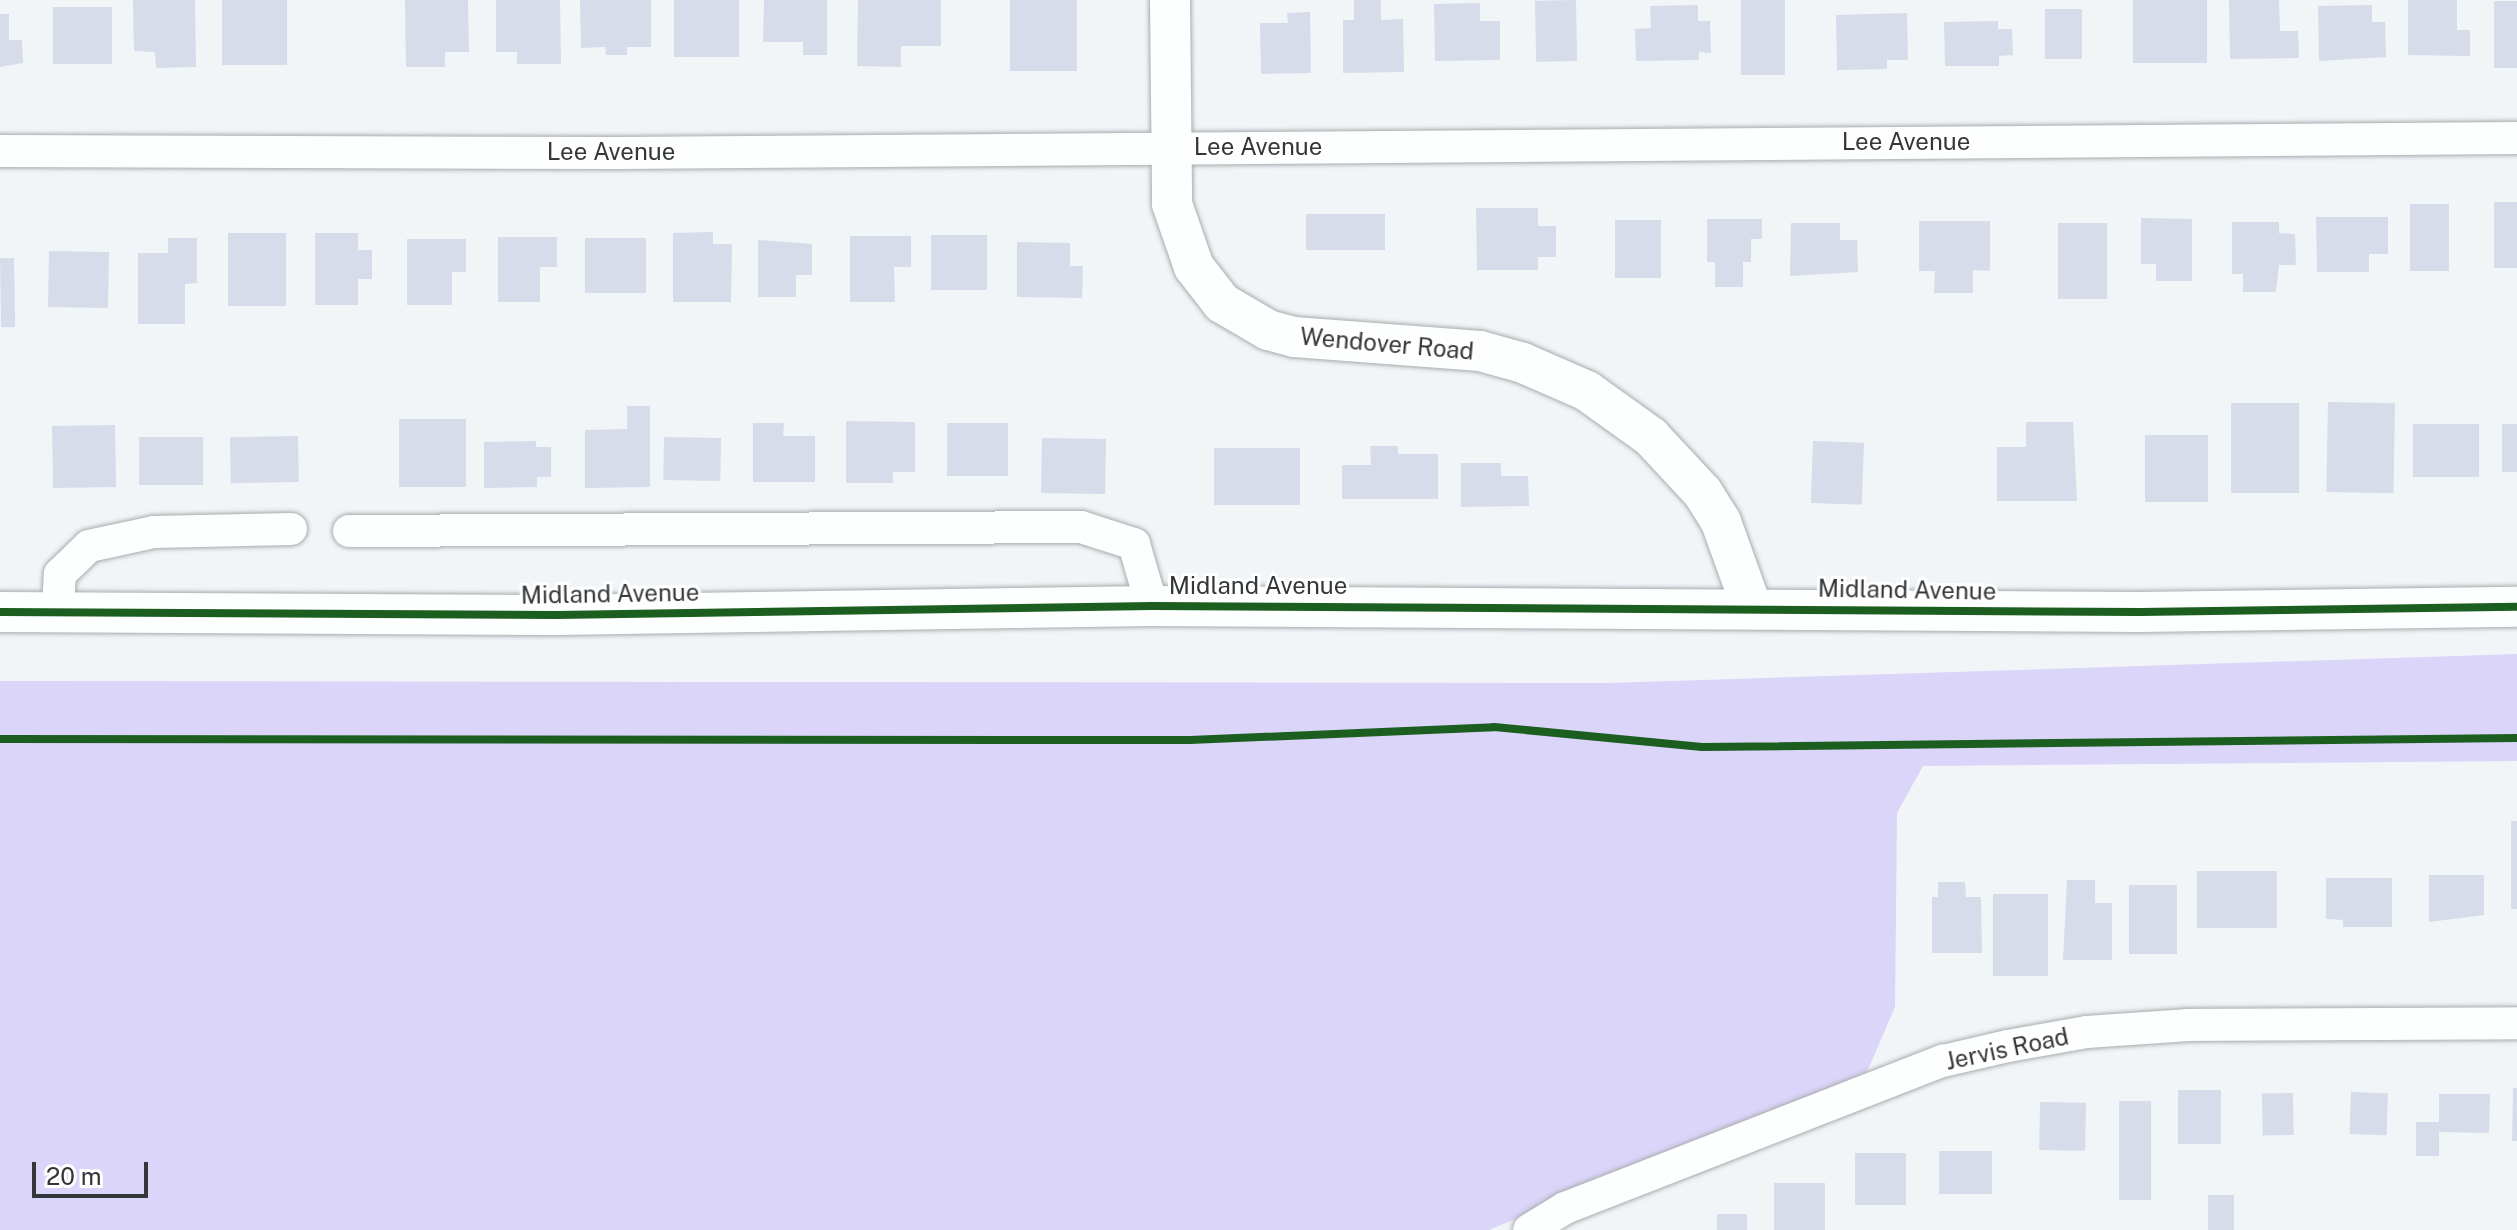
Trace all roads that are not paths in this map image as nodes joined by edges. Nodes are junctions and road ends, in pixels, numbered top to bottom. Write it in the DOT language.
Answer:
graph roads {
  1 [pos="1170,0"];
  2 [pos="2517,138"];
  3 [pos="1171,148"];
  4 [pos="0,151"];
  5 [pos="291,529"];
  6 [pos="349,531"];
  7 [pos="1152,606"];
  8 [pos="2517,607"];
  9 [pos="1752,608"];
  10 [pos="58,609"];
  11 [pos="0,612"];
  12 [pos="2517,1023"];
  13 [pos="1529,1230"];
  1 -- 3 [label="street, Wendover Road"];
  2 -- 3 [label="street, Lee Avenue"];
  3 -- 4 [label="street, Lee Avenue"];
  3 -- 9 [label="street, Wendover Road"];
  5 -- 10 [label="street"];
  6 -- 7 [label="street"];
  7 -- 9 [label="street, Midland Avenue"];
  7 -- 10 [label="street, Midland Avenue"];
  8 -- 9 [label="street, Midland Avenue"];
  10 -- 11 [label="street, Midland Avenue"];
  12 -- 13 [label="street, Jervis Road"];
}
